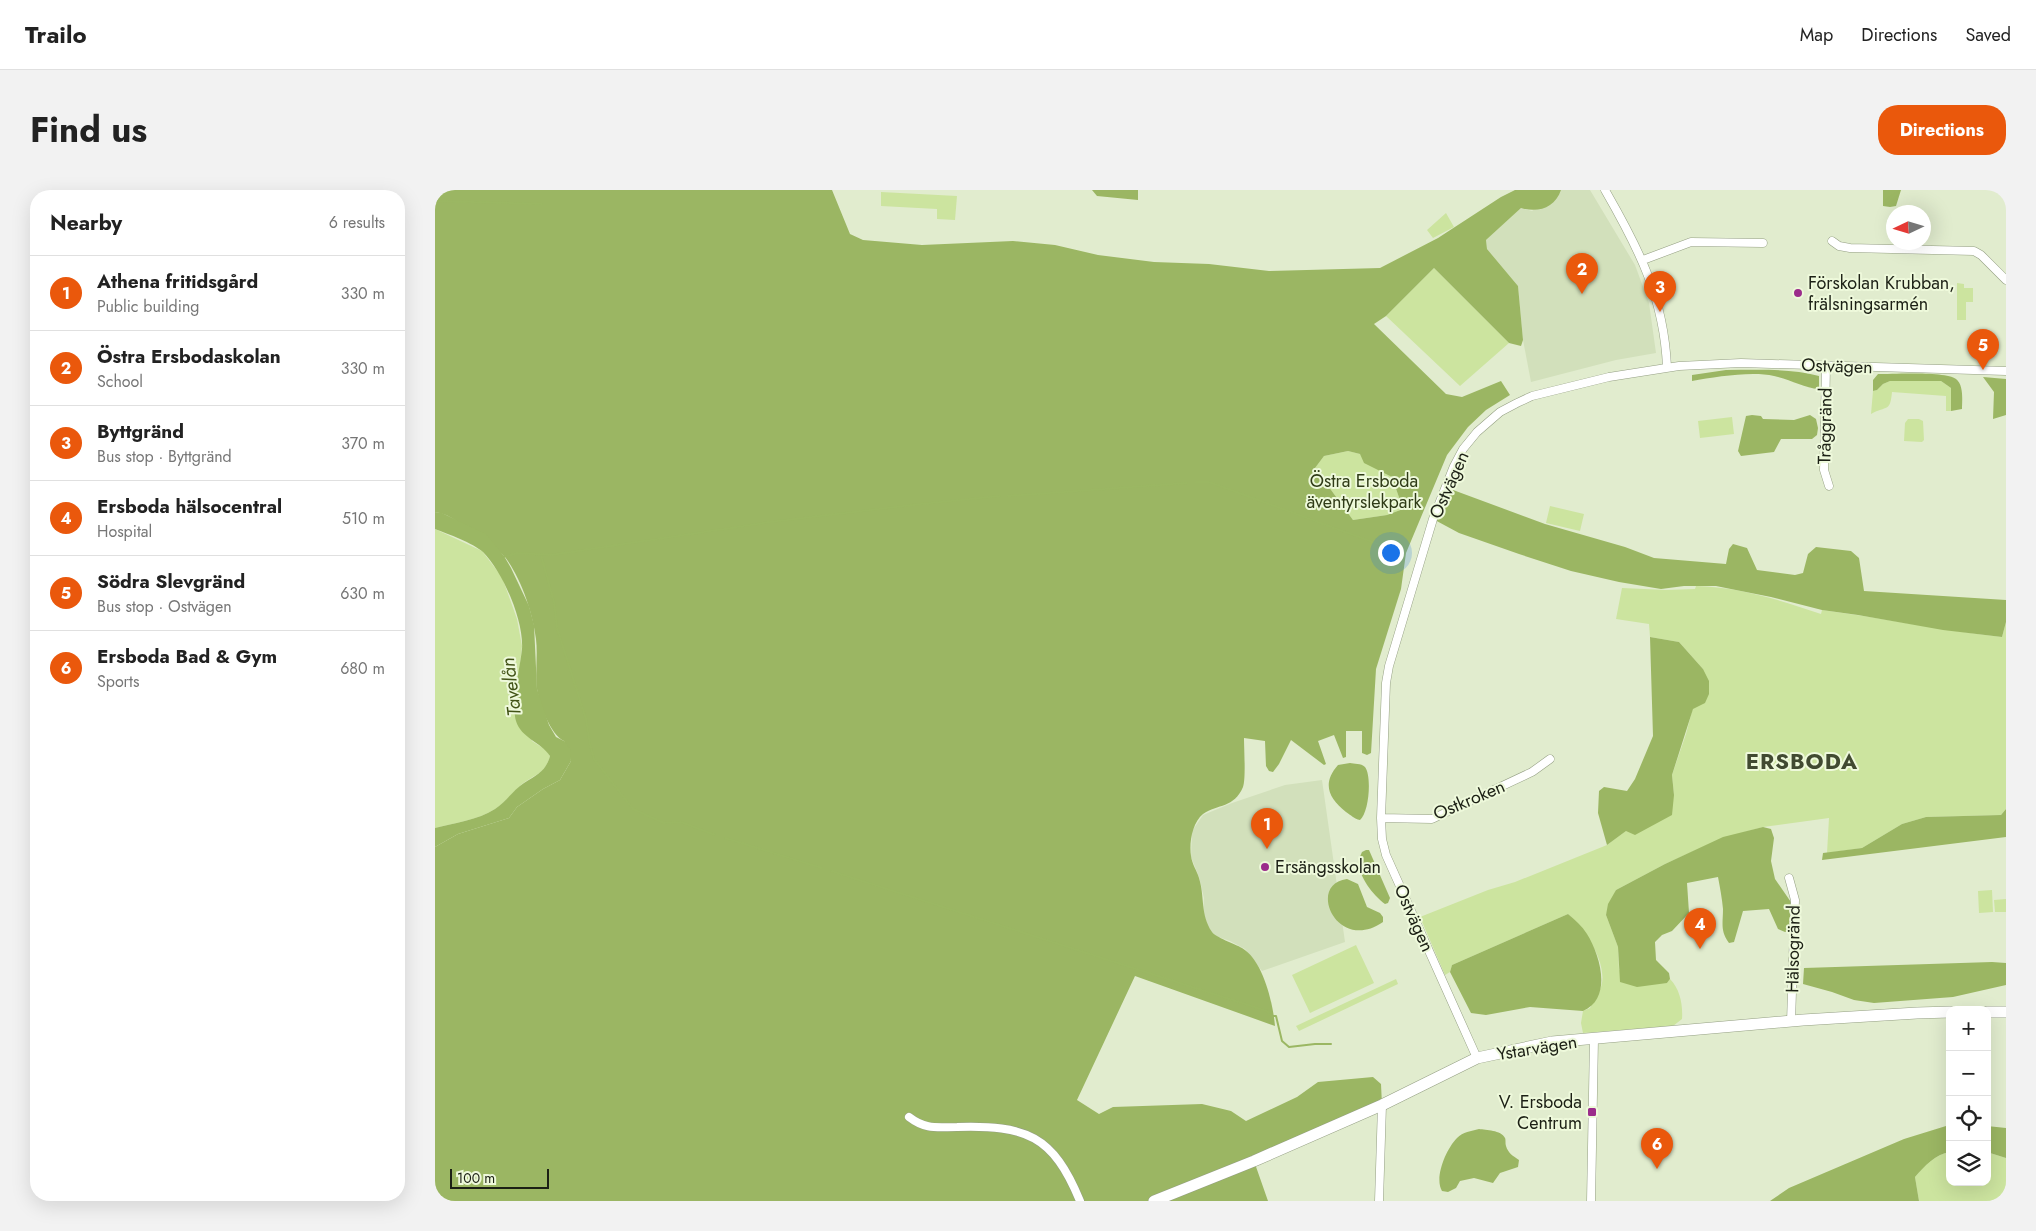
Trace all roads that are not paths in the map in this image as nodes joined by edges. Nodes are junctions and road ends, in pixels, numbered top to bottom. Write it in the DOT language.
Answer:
graph roads {
  1 [pos="1605,190"];
  2 [pos="1832,242"];
  3 [pos="1763,243"];
  4 [pos="1643,260"];
  5 [pos="2006,280"];
  6 [pos="1826,366"];
  7 [pos="1667,367"];
  8 [pos="2006,371"];
  9 [pos="1829,486"];
  10 [pos="1550,759"];
  11 [pos="1381,818"];
  12 [pos="1789,878"];
  13 [pos="1946,1012"];
  14 [pos="1991,1012"];
  15 [pos="2006,1012"];
  16 [pos="1791,1022"];
  17 [pos="1594,1040"];
  18 [pos="1477,1058"];
  19 [pos="1382,1105"];
  20 [pos="909,1117"];
  21 [pos="1080,1201"];
  22 [pos="1154,1201"];
  23 [pos="1379,1201"];
  24 [pos="1591,1201"];
  1 -- 4 [label="street"];
  2 -- 5 [label="street"];
  3 -- 4 [label="street"];
  4 -- 7 [label="street"];
  6 -- 7 [label="street, Ostvägen"];
  6 -- 8 [label="street, Ostvägen"];
  6 -- 9 [label="street, Tråggränd"];
  7 -- 11 [label="street, Ostvägen"];
  10 -- 11 [label="street, Ostkroken"];
  11 -- 18 [label="street, Ostvägen"];
  12 -- 16 [label="street, Hälsogränd"];
  13 -- 16 [label="street, Ystarvägen"];
  14 -- 15 [label="street"];
  16 -- 17 [label="street, Ystarvägen"];
  17 -- 18 [label="street, Ystarvägen"];
  17 -- 24 [label="street"];
  18 -- 19 [label="street, Ystarvägen"];
  19 -- 22 [label="street, Ystarvägen"];
  19 -- 23 [label="street"];
  20 -- 21 [label="street"];
}
